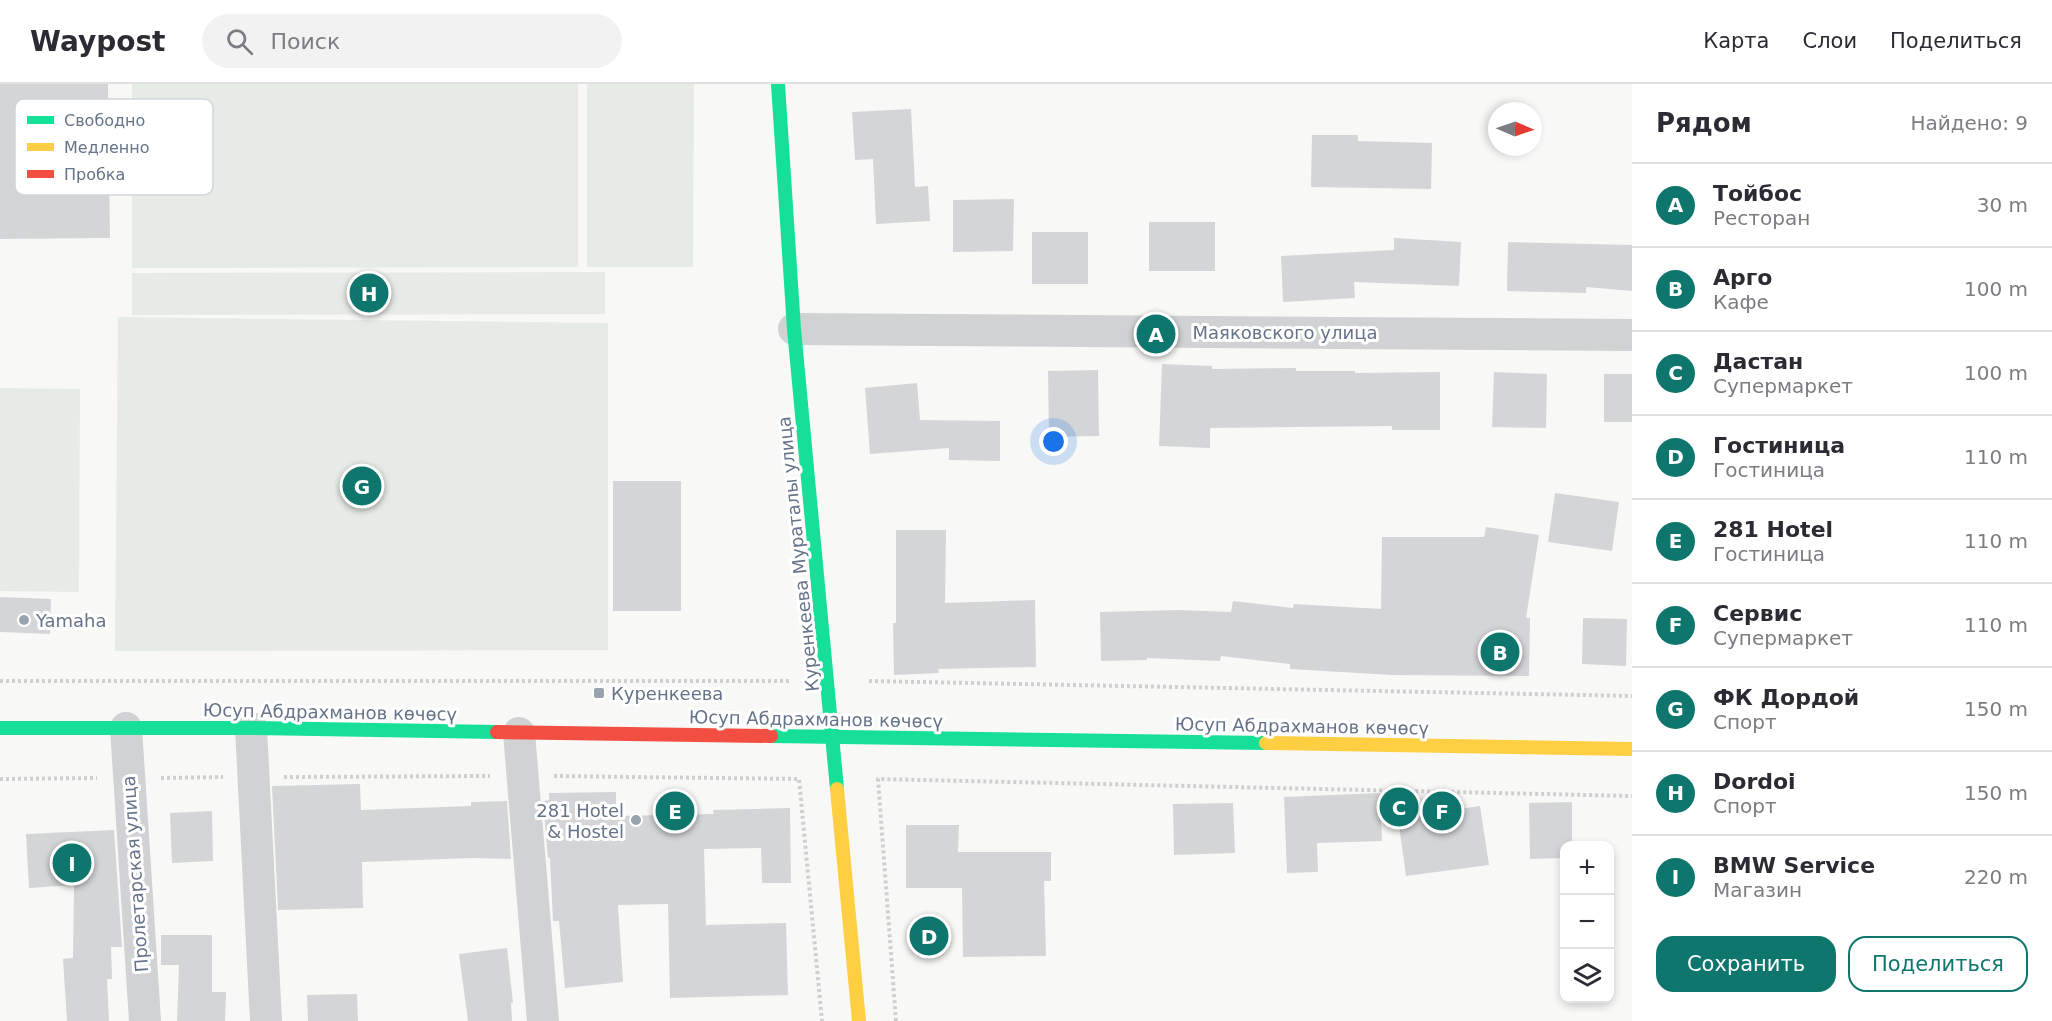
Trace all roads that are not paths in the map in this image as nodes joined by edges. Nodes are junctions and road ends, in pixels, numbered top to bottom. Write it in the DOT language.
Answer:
graph roads {
  1 [pos="778,84"];
  2 [pos="794,329"];
  3 [pos="1632,335"];
  4 [pos="0,728"];
  5 [pos="126,728"];
  6 [pos="251,728"];
  7 [pos="519,734"];
  8 [pos="833,737"];
  9 [pos="1632,749"];
  10 [pos="145,1021"];
  11 [pos="266,1021"];
  12 [pos="543,1021"];
  13 [pos="859,1021"];
  1 -- 2 [label="main road, Куренкеева Мураталы улица"];
  2 -- 3 [label="street, Маяковского улица"];
  2 -- 8 [label="main road, Куренкеева Мураталы улица"];
  4 -- 5 [label="main road, Юсуп Абдрахманов көчөсү"];
  5 -- 6 [label="main road, Юсуп Абдрахманов көчөсү"];
  5 -- 10 [label="street, Пролетарская улица"];
  6 -- 7 [label="main road, Юсуп Абдрахманов көчөсү"];
  6 -- 11 [label="street"];
  7 -- 8 [label="main road, Юсуп Абдрахманов көчөсү"];
  7 -- 12 [label="street"];
  8 -- 9 [label="main road, Юсуп Абдрахманов көчөсү"];
  8 -- 13 [label="main road, Куренкеева Мураталы улица"];
}
